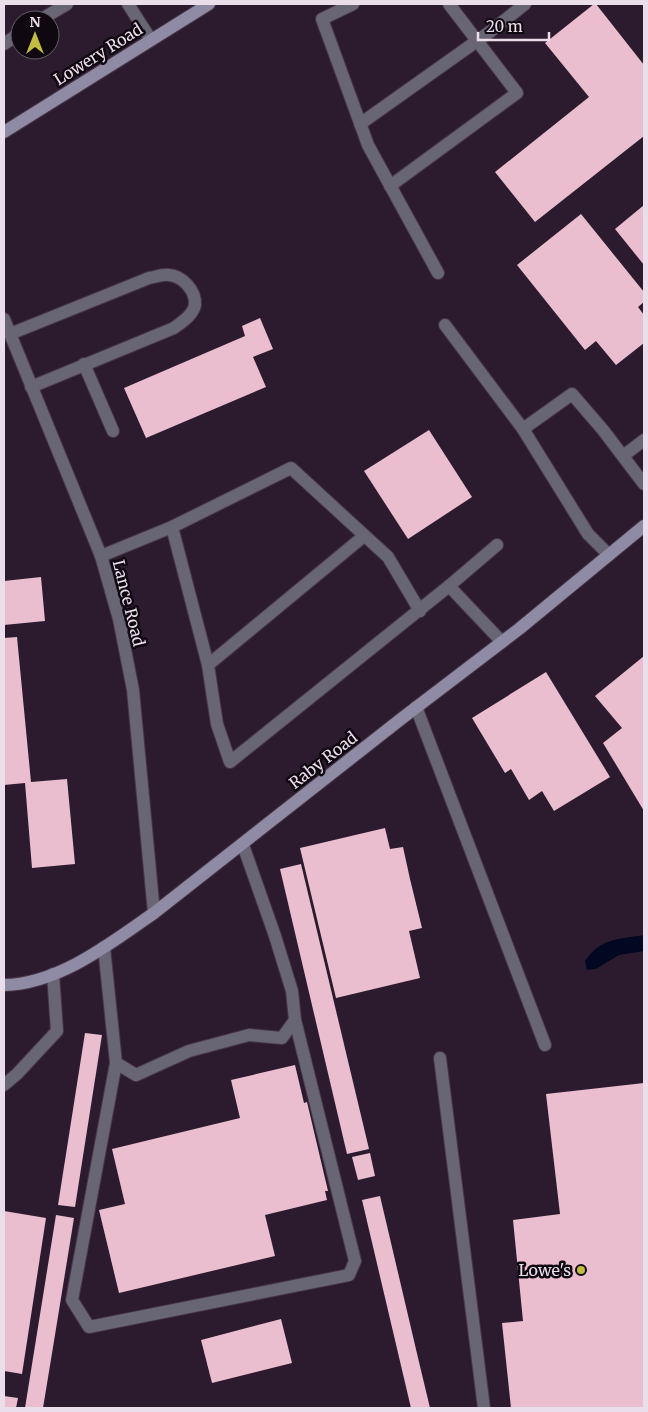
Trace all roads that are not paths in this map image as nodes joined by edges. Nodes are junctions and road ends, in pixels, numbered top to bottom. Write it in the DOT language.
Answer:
graph roads {
  1 [pos="128,4"];
  2 [pos="210,4"];
  3 [pos="354,4"];
  4 [pos="449,4"];
  5 [pos="525,4"];
  6 [pos="151,40"];
  7 [pos="476,41"];
  8 [pos="360,124"];
  9 [pos="4,132"];
  10 [pos="390,186"];
  11 [pos="438,273"];
  12 [pos="4,319"];
  13 [pos="445,325"];
  14 [pos="10,334"];
  15 [pos="84,364"];
  16 [pos="31,387"];
  17 [pos="523,429"];
  18 [pos="113,431"];
  19 [pos="644,440"];
  20 [pos="623,456"];
  21 [pos="644,484"];
  22 [pos="644,526"];
  23 [pos="172,527"];
  24 [pos="364,536"];
  25 [pos="497,545"];
  26 [pos="608,555"];
  27 [pos="101,556"];
  28 [pos="449,586"];
  29 [pos="420,611"];
  30 [pos="502,642"];
  31 [pos="208,665"];
  32 [pos="416,707"];
  33 [pos="242,845"];
  34 [pos="154,913"];
  35 [pos="104,947"];
  36 [pos="53,974"];
  37 [pos="4,985"];
  38 [pos="295,1020"];
  39 [pos="546,1044"];
  40 [pos="440,1058"];
  41 [pos="116,1063"];
  42 [pos="4,1085"];
  43 [pos="484,1408"];
  1 -- 6 [label="street"];
  2 -- 6 [label="street, Lowery Road"];
  3 -- 8 [label="street"];
  4 -- 7 [label="street"];
  5 -- 7 [label="street"];
  6 -- 9 [label="street, Lowery Road"];
  7 -- 8 [label="street"];
  7 -- 10 [label="street"];
  8 -- 10 [label="street"];
  10 -- 11 [label="street"];
  12 -- 14 [label="street, Lance Road"];
  13 -- 17 [label="street"];
  14 -- 15 [label="street"];
  14 -- 16 [label="street, Lance Road"];
  15 -- 16 [label="street"];
  15 -- 18 [label="street"];
  16 -- 27 [label="street, Lance Road"];
  17 -- 20 [label="street"];
  17 -- 26 [label="street"];
  19 -- 20 [label="street"];
  20 -- 21 [label="street"];
  22 -- 26 [label="street, Raby Road"];
  23 -- 24 [label="street"];
  23 -- 27 [label="street"];
  23 -- 31 [label="street"];
  24 -- 29 [label="street"];
  24 -- 31 [label="street"];
  25 -- 28 [label="street"];
  26 -- 30 [label="street, Raby Road"];
  27 -- 34 [label="street, Lance Road"];
  28 -- 29 [label="street"];
  28 -- 30 [label="street"];
  29 -- 31 [label="street"];
  30 -- 32 [label="street, Raby Road"];
  32 -- 33 [label="street, Raby Road"];
  32 -- 39 [label="street"];
  33 -- 34 [label="street, Raby Road"];
  33 -- 38 [label="street"];
  34 -- 35 [label="street, Raby Road"];
  35 -- 36 [label="street, Raby Road"];
  35 -- 41 [label="street"];
  36 -- 37 [label="street, Raby Road"];
  36 -- 42 [label="street"];
  38 -- 41 [label="street"];
  38 -- 41 [label="street"];
  40 -- 43 [label="street"];
}
